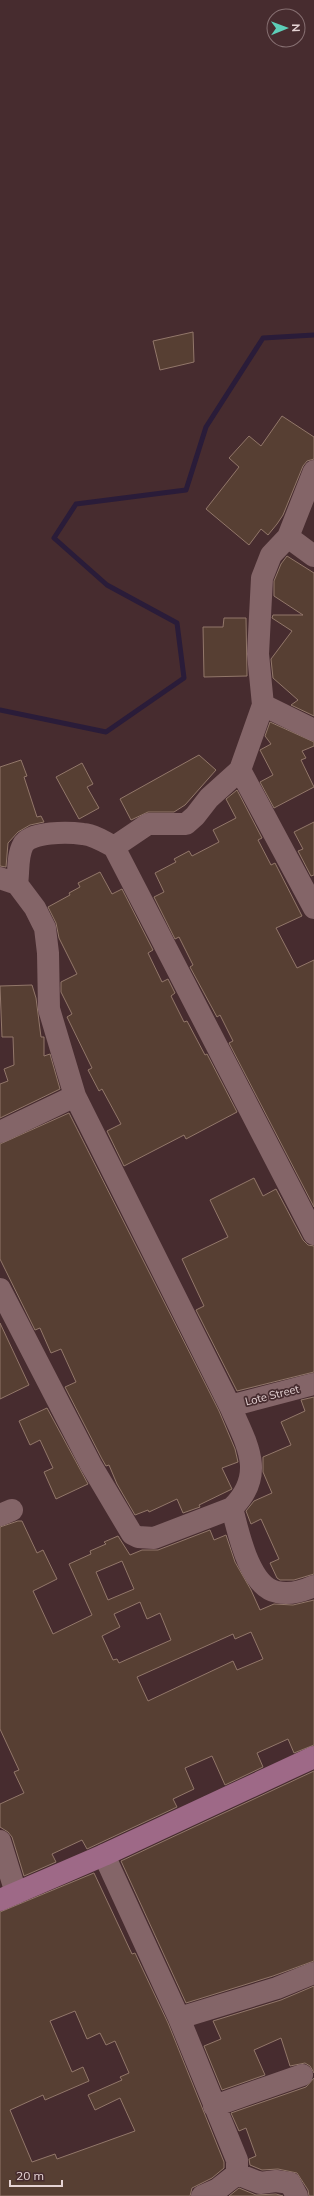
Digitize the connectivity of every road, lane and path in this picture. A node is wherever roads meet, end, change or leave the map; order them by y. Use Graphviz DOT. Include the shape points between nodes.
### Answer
graph roads {
  1 [pos="314,471"];
  2 [pos="288,537"];
  3 [pos="314,556"];
  4 [pos="263,705"];
  5 [pos="314,730"];
  6 [pos="240,770"];
  7 [pos="114,846"];
  8 [pos="9,881"];
  9 [pos="314,908"];
  10 [pos="75,1096"];
  11 [pos="0,1132"];
  12 [pos="314,1234"];
  13 [pos="0,1289"];
  14 [pos="314,1384"];
  15 [pos="230,1406"];
  16 [pos="232,1508"];
  17 [pos="314,1586"];
  18 [pos="314,1757"];
  19 [pos="0,1842"];
  20 [pos="104,1855"];
  21 [pos="8,1896"];
  22 [pos="314,1973"];
  23 [pos="179,2018"];
  24 [pos="302,2075"];
  25 [pos="214,2106"];
  26 [pos="237,2174"];
  27 [pos="202,2196"];
  28 [pos="297,2196"];
  1 -- 2 [label="street"];
  2 -- 3 [label="street"];
  2 -- 4 [label="street" via="271,555 262,578 258,654"];
  4 -- 5 [label="street"];
  4 -- 6 [label="street"];
  6 -- 7 [label="street" via="209,798 186,824 148,824"];
  6 -- 9 [label="street"];
  7 -- 8 [label="street" via="84,834 51,833 29,838 22,846"];
  7 -- 12 [label="street"];
  8 -- 10 [label="street" via="35,908 45,928 49,1009"];
  10 -- 11 [label="street"];
  10 -- 15 [label="street"];
  13 -- 16 [label="street" via="91,1465 132,1534 154,1538"];
  14 -- 15 [label="street, Lote Street"];
  15 -- 16 [label="street" via="249,1450 251,1470 248,1488"];
  16 -- 17 [label="street" via="245,1552 253,1571 264,1585 276,1592 293,1593"];
  18 -- 20 [label="main road"];
  19 -- 21 [label="street"];
  20 -- 21 [label="main road"];
  20 -- 23 [label="street"];
  22 -- 23 [label="street" via="277,1988"];
  23 -- 25 [label="street"];
  24 -- 25 [label="street"];
  25 -- 26 [label="street" via="237,2160"];
  26 -- 27 [label="street" via="218,2189"];
  26 -- 28 [label="street" via="260,2183 290,2183"];
}
